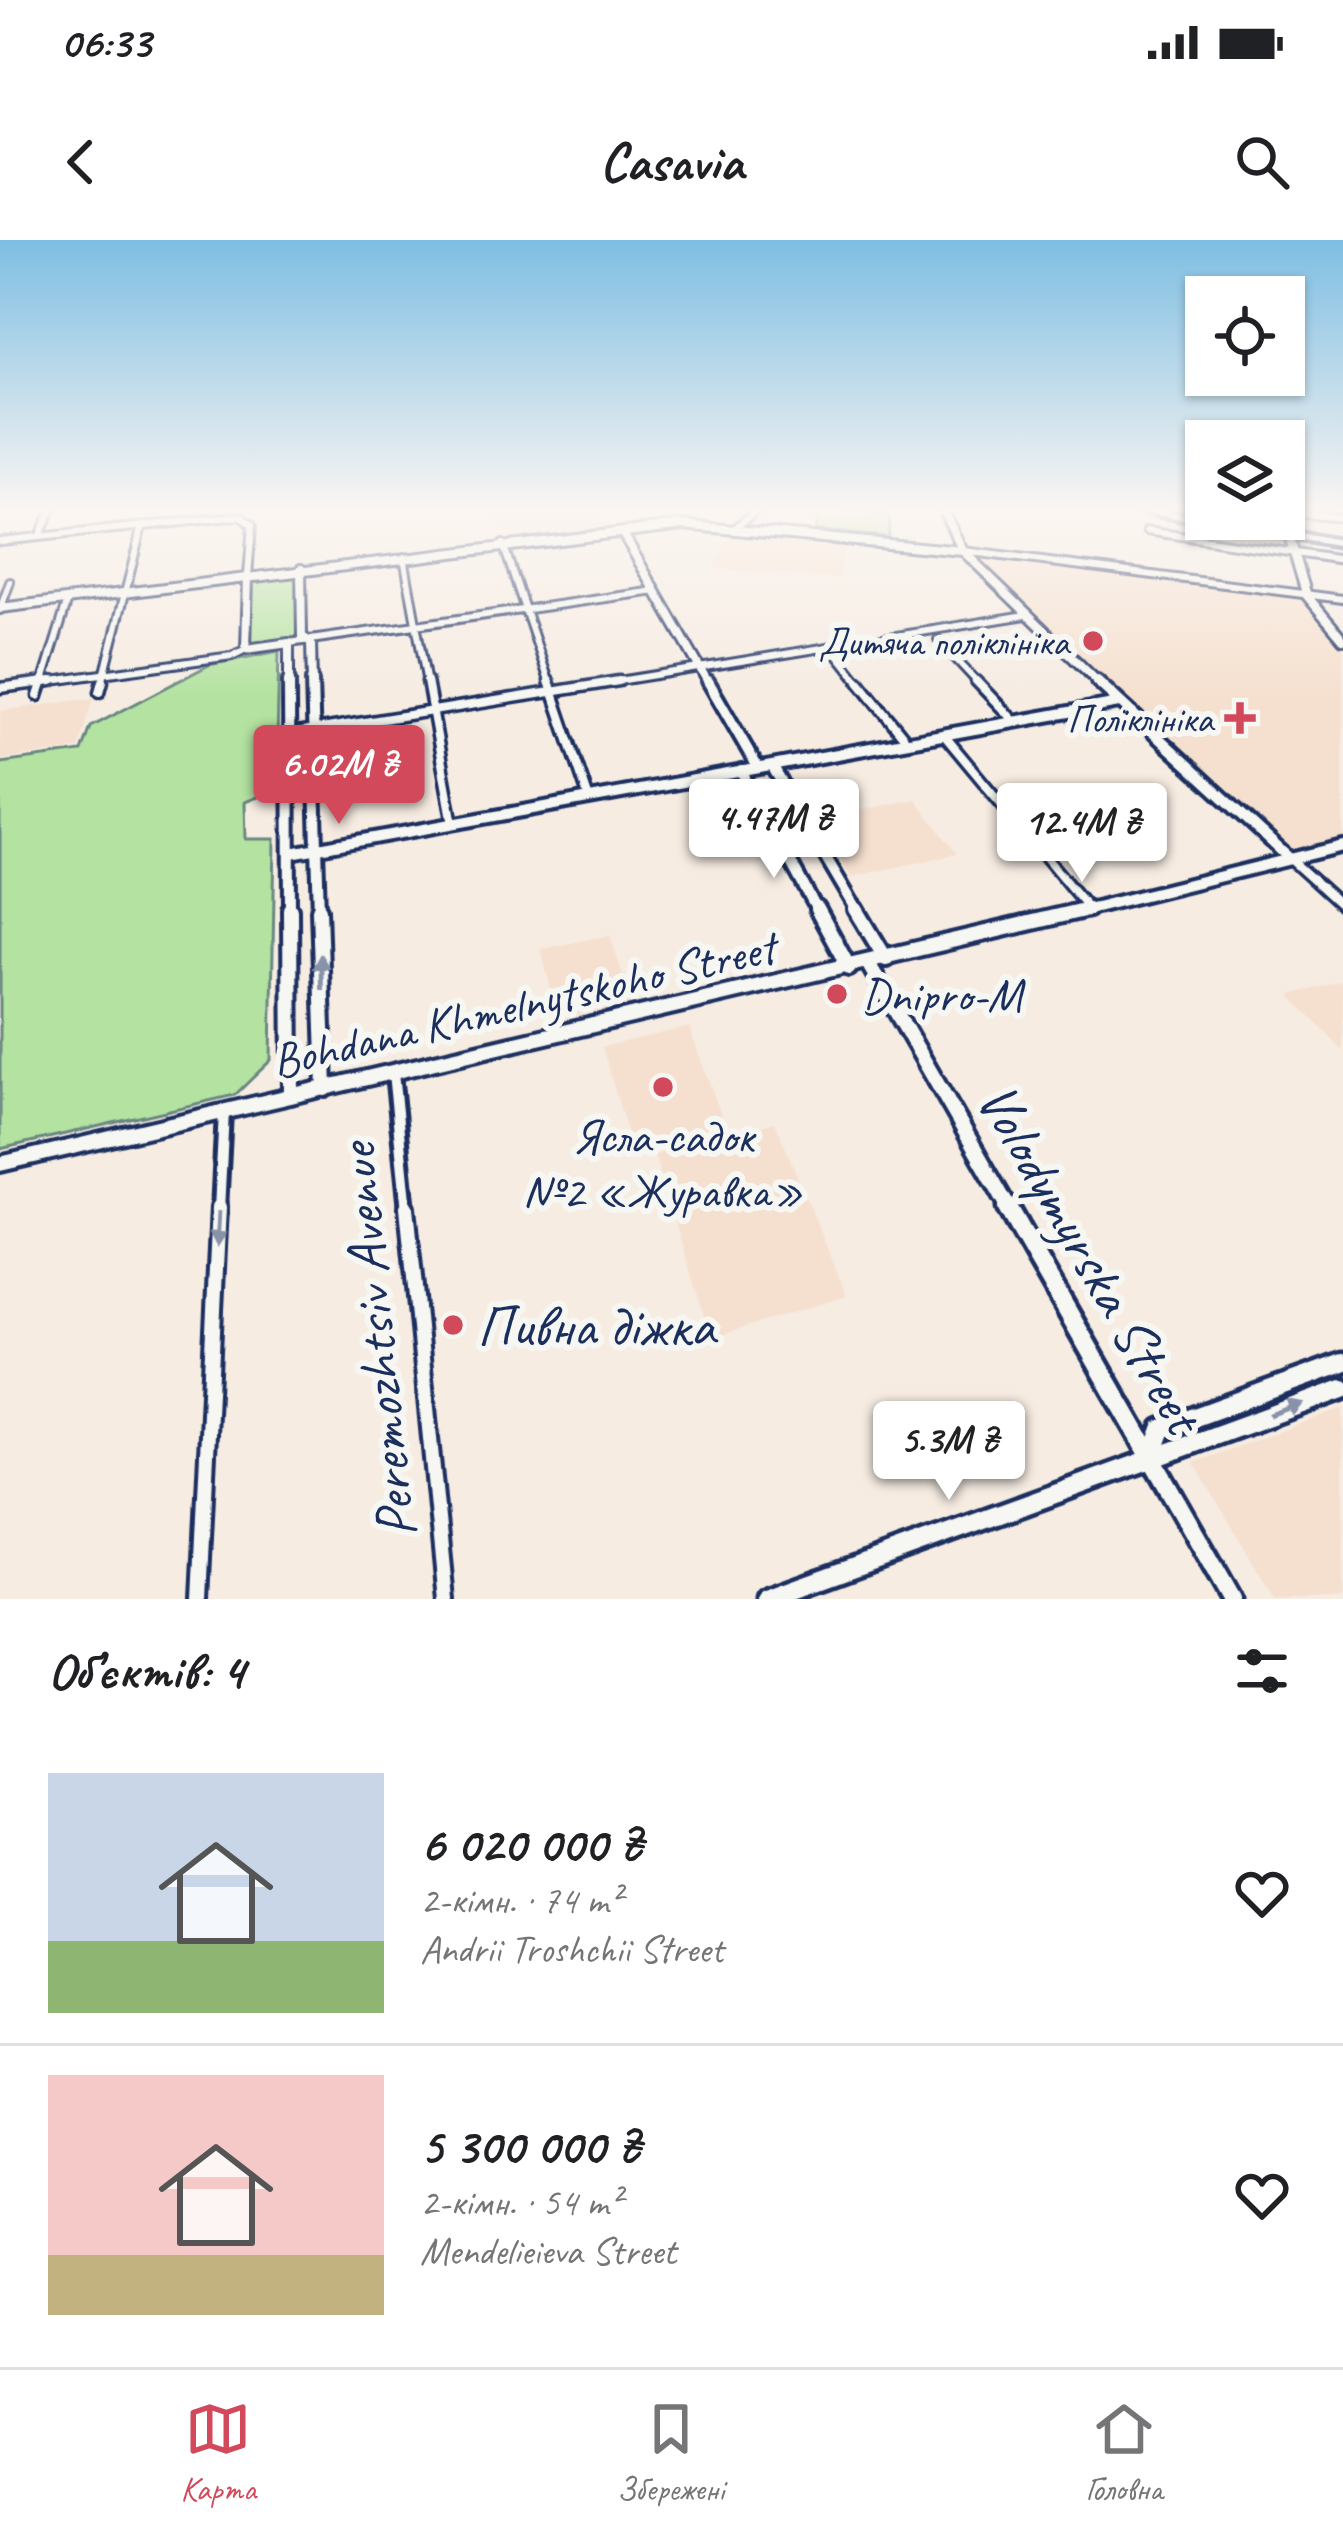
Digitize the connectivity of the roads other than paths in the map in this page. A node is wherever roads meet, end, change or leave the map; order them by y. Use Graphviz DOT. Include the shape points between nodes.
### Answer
graph roads {
  1 [pos="130,571"];
  2 [pos="248,571"];
  3 [pos="280,571"];
  4 [pos="301,571"];
  5 [pos="407,571"];
  6 [pos="513,571"];
  7 [pos="645,571"];
  8 [pos="983,571"];
  9 [pos="1148,571"];
  10 [pos="1301,571"];
  11 [pos="248,575"];
  12 [pos="10,582"];
  13 [pos="656,591"];
  14 [pos="125,592"];
  15 [pos="1307,596"];
  16 [pos="1343,599"];
  17 [pos="68,600"];
  18 [pos="0,609"];
  19 [pos="526,609"];
  20 [pos="1026,616"];
  21 [pos="417,624"];
  22 [pos="1343,639"];
  23 [pos="309,640"];
  24 [pos="938,640"];
  25 [pos="289,643"];
  26 [pos="831,646"];
  27 [pos="246,649"];
  28 [pos="700,668"];
  29 [pos="104,674"];
  30 [pos="42,682"];
  31 [pos="0,688"];
  32 [pos="555,691"];
  33 [pos="100,692"];
  34 [pos="38,696"];
  35 [pos="1119,703"];
  36 [pos="434,711"];
  37 [pos="1015,722"];
  38 [pos="313,730"];
  39 [pos="290,734"];
  40 [pos="944,735"];
  41 [pos="907,741"];
  42 [pos="765,767"];
  43 [pos="741,772"];
  44 [pos="590,799"];
  45 [pos="453,824"];
  46 [pos="1343,846"];
  47 [pos="316,848"];
  48 [pos="292,853"];
  49 [pos="1289,858"];
  50 [pos="1343,907"];
  51 [pos="1088,908"];
  52 [pos="886,959"];
  53 [pos="868,963"];
  54 [pos="849,968"];
  55 [pos="393,1073"];
  56 [pos="325,1089"];
  57 [pos="291,1096"];
  58 [pos="224,1112"];
  59 [pos="0,1164"];
  60 [pos="1343,1363"];
  61 [pos="1343,1389"];
  62 [pos="1151,1459"];
  63 [pos="200,1599"];
  64 [pos="446,1599"];
  65 [pos="767,1599"];
  66 [pos="1232,1599"];
  1 -- 14 [label="street"];
  2 -- 11 [label="street"];
  3 -- 11 [label="street"];
  4 -- 23 [label="street, Peremozhtsiv Avenue" via="302,637"];
  5 -- 21 [label="street"];
  6 -- 19 [label="street"];
  7 -- 13 [label="street"];
  8 -- 20 [label="street"];
  9 -- 15 [label="street"];
  10 -- 15 [label="street"];
  11 -- 14 [label="street"];
  11 -- 27 [label="street"];
  12 -- 18 [label="street"];
  13 -- 19 [label="street"];
  13 -- 28 [label="street"];
  14 -- 17 [label="street"];
  14 -- 29 [label="street"];
  15 -- 16 [label="street"];
  15 -- 22 [label="street"];
  17 -- 18 [label="street"];
  17 -- 30 [label="street"];
  19 -- 21 [label="street"];
  19 -- 32 [label="street"];
  20 -- 26 [label="street"];
  20 -- 35 [label="street"];
  21 -- 23 [label="street"];
  21 -- 36 [label="street"];
  23 -- 25 [label="street"];
  23 -- 38 [label="street, Peremozhtsiv Avenue"];
  24 -- 37 [label="street"];
  25 -- 27 [label="street"];
  25 -- 39 [label="street, Peremozhtsiv Avenue"];
  26 -- 28 [label="street"];
  26 -- 41 [label="street"];
  27 -- 29 [label="street"];
  28 -- 32 [label="street"];
  28 -- 42 [label="street"];
  29 -- 30 [label="street"];
  29 -- 33 [label="street"];
  30 -- 31 [label="street"];
  30 -- 34 [label="street"];
  32 -- 36 [label="street"];
  32 -- 44 [label="street"];
  35 -- 37 [label="street"];
  35 -- 49 [label="street"];
  36 -- 38 [label="street"];
  36 -- 45 [label="street"];
  37 -- 40 [label="street"];
  38 -- 39 [label="street"];
  38 -- 47 [label="street, Peremozhtsiv Avenue"];
  39 -- 48 [label="street, Peremozhtsiv Avenue"];
  40 -- 41 [label="street"];
  40 -- 51 [label="street"];
  41 -- 42 [label="street"];
  42 -- 43 [label="street"];
  42 -- 52 [label="street"];
  43 -- 44 [label="street"];
  43 -- 54 [label="street"];
  44 -- 45 [label="street"];
  45 -- 47 [label="street"];
  46 -- 49 [label="street, Bohdana Khmelnytskoho Street"];
  47 -- 48 [label="street"];
  56 -- 47 [label="street, Peremozhtsiv Avenue, one-way"];
  48 -- 57 [label="street, Peremozhtsiv Avenue"];
  49 -- 50 [label="street"];
  49 -- 51 [label="street, Bohdana Khmelnytskoho Street"];
  51 -- 52 [label="street, Bohdana Khmelnytskoho Street"];
  52 -- 53 [label="street, Bohdana Khmelnytskoho Street"];
  53 -- 54 [label="street, Bohdana Khmelnytskoho Street"];
  53 -- 62 [label="street, Volodymyrska Street"];
  54 -- 55 [label="street, Bohdana Khmelnytskoho Street"];
  55 -- 56 [label="street, Bohdana Khmelnytskoho Street"];
  55 -- 64 [label="street, Peremozhtsiv Avenue"];
  56 -- 57 [label="street, Bohdana Khmelnytskoho Street"];
  57 -- 58 [label="street, Bohdana Khmelnytskoho Street"];
  58 -- 59 [label="street, Bohdana Khmelnytskoho Street"];
  58 -- 63 [label="street, one-way"];
  60 -- 62 [label="street" via="1162,1429"];
  62 -- 61 [label="street, one-way"];
  62 -- 65 [label="street"];
  62 -- 66 [label="street, Volodymyrska Street"];
}
